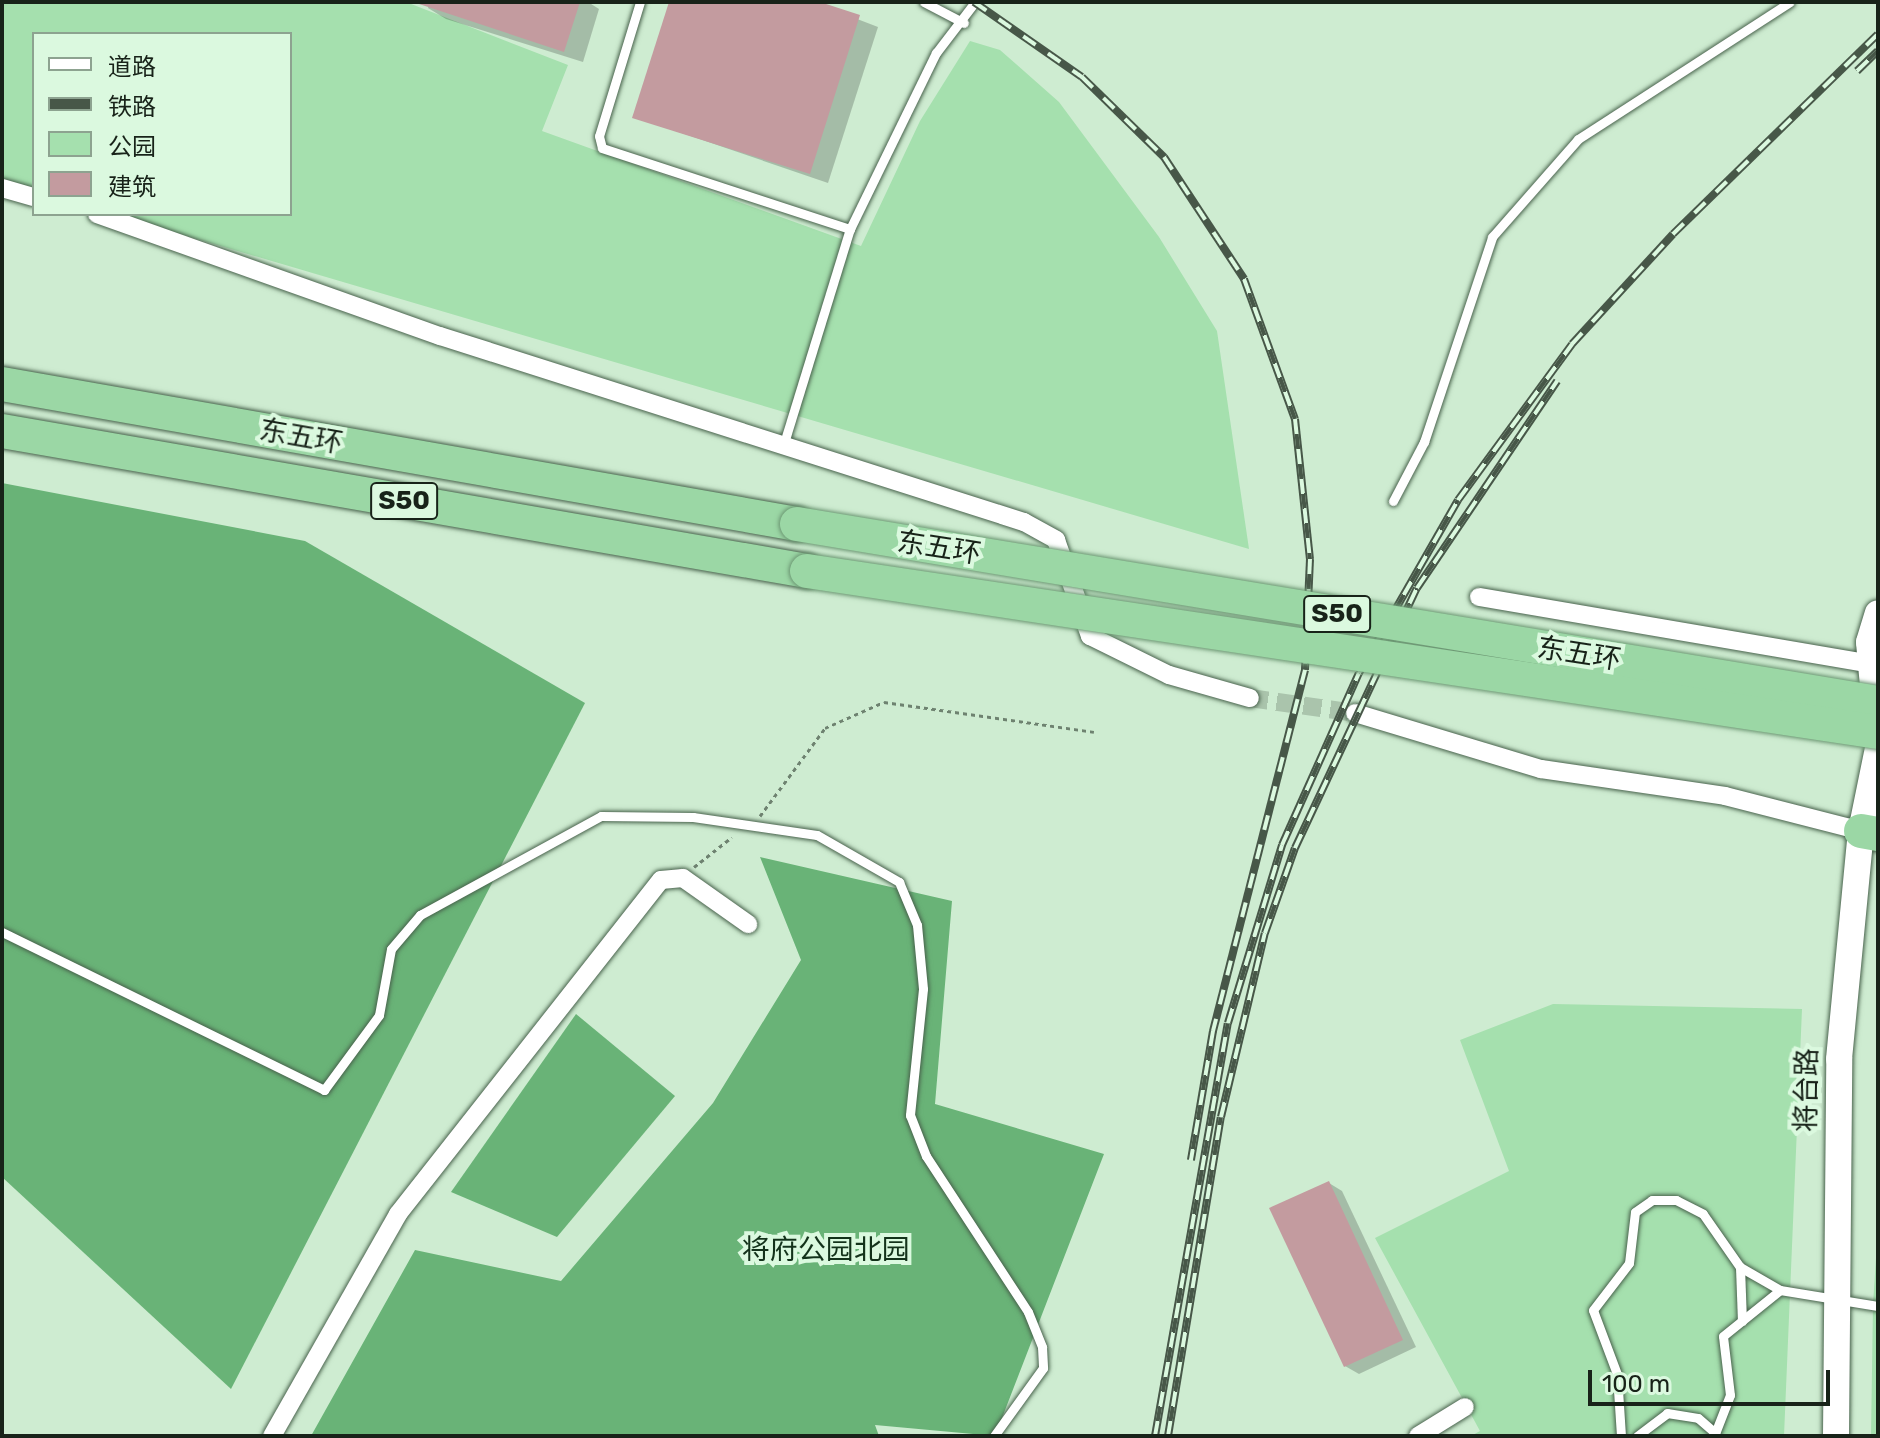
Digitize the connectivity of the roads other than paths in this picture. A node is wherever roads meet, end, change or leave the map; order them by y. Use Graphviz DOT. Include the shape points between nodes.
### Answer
graph roads {
  1 [pos="640,2"];
  2 [pos="924,2"];
  3 [pos="975,2"];
  4 [pos="1790,2"];
  5 [pos="964,23"];
  6 [pos="2,188"];
  7 [pos="32,196"];
  8 [pos="103,216"];
  9 [pos="850,229"];
  10 [pos="2,384"];
  11 [pos="2,431"];
  12 [pos="784,443"];
  13 [pos="1393,501"];
  14 [pos="1479,597"];
  15 [pos="1878,613"];
  16 [pos="1869,664"];
  17 [pos="1250,698"];
  18 [pos="1878,703"];
  19 [pos="1355,713"];
  20 [pos="1878,733"];
  21 [pos="1878,748"];
  22 [pos="1870,833"];
  23 [pos="748,924"];
  24 [pos="2,932"];
  25 [pos="1740,1267"];
  26 [pos="1780,1290"];
  27 [pos="1838,1301"];
  28 [pos="1878,1306"];
  29 [pos="1742,1321"];
  30 [pos="1465,1407"];
  31 [pos="1714,1434"];
  32 [pos="272,1436"];
  33 [pos="994,1436"];
  34 [pos="1418,1436"];
  35 [pos="1621,1436"];
  36 [pos="1637,1436"];
  37 [pos="1836,1436"];
  1 -- 9 [label="lane" via="599,136 602,148"];
  2 -- 5 [label="lane"];
  3 -- 5 [label="lane"];
  4 -- 13 [label="lane" via="1578,139 1492,237 1424,442"];
  5 -- 9 [label="lane" via="936,53"];
  6 -- 7 [label="street"];
  8 -- 12 [label="street" via="440,336"];
  9 -- 12 [label="lane"];
  10 -- 18 [label="highway, 东五环 / S50, bridge" via="797,524"];
  11 -- 20 [label="highway, 东五环 / S50, bridge" via="807,571"];
  12 -- 17 [label="street" via="1042,530 1056,540 1090,636 1169,675"];
  14 -- 16 [label="street"];
  15 -- 16 [label="main road"];
  16 -- 20 [label="main road"];
  19 -- 22 [label="street" via="1541,769 1725,796"];
  21 -- 22 [label="main road, 将台路"];
  22 -- 27 [label="main road, 将台路" via="1839,1059"];
  23 -- 32 [label="street" via="683,878 661,880 398,1214"];
  24 -- 33 [label="lane" via="324,1090 379,1015 391,949 420,915 601,816 755,823 817,835 899,882 917,925 923,989 910,1115 926,1156 1028,1312 1042,1347 1043,1368"];
  25 -- 26 [label="lane"];
  25 -- 29 [label="lane"];
  25 -- 35 [label="lane" via="1703,1214 1676,1200 1652,1200 1635,1212 1629,1263 1593,1310 1617,1374"];
  26 -- 27 [label="lane"];
  26 -- 29 [label="lane"];
  27 -- 28 [label="lane"];
  27 -- 37 [label="main road, 将台路"];
  29 -- 31 [label="lane" via="1723,1336 1730,1395"];
  30 -- 34 [label="street"];
  31 -- 36 [label="lane" via="1698,1418 1667,1413"];
}
